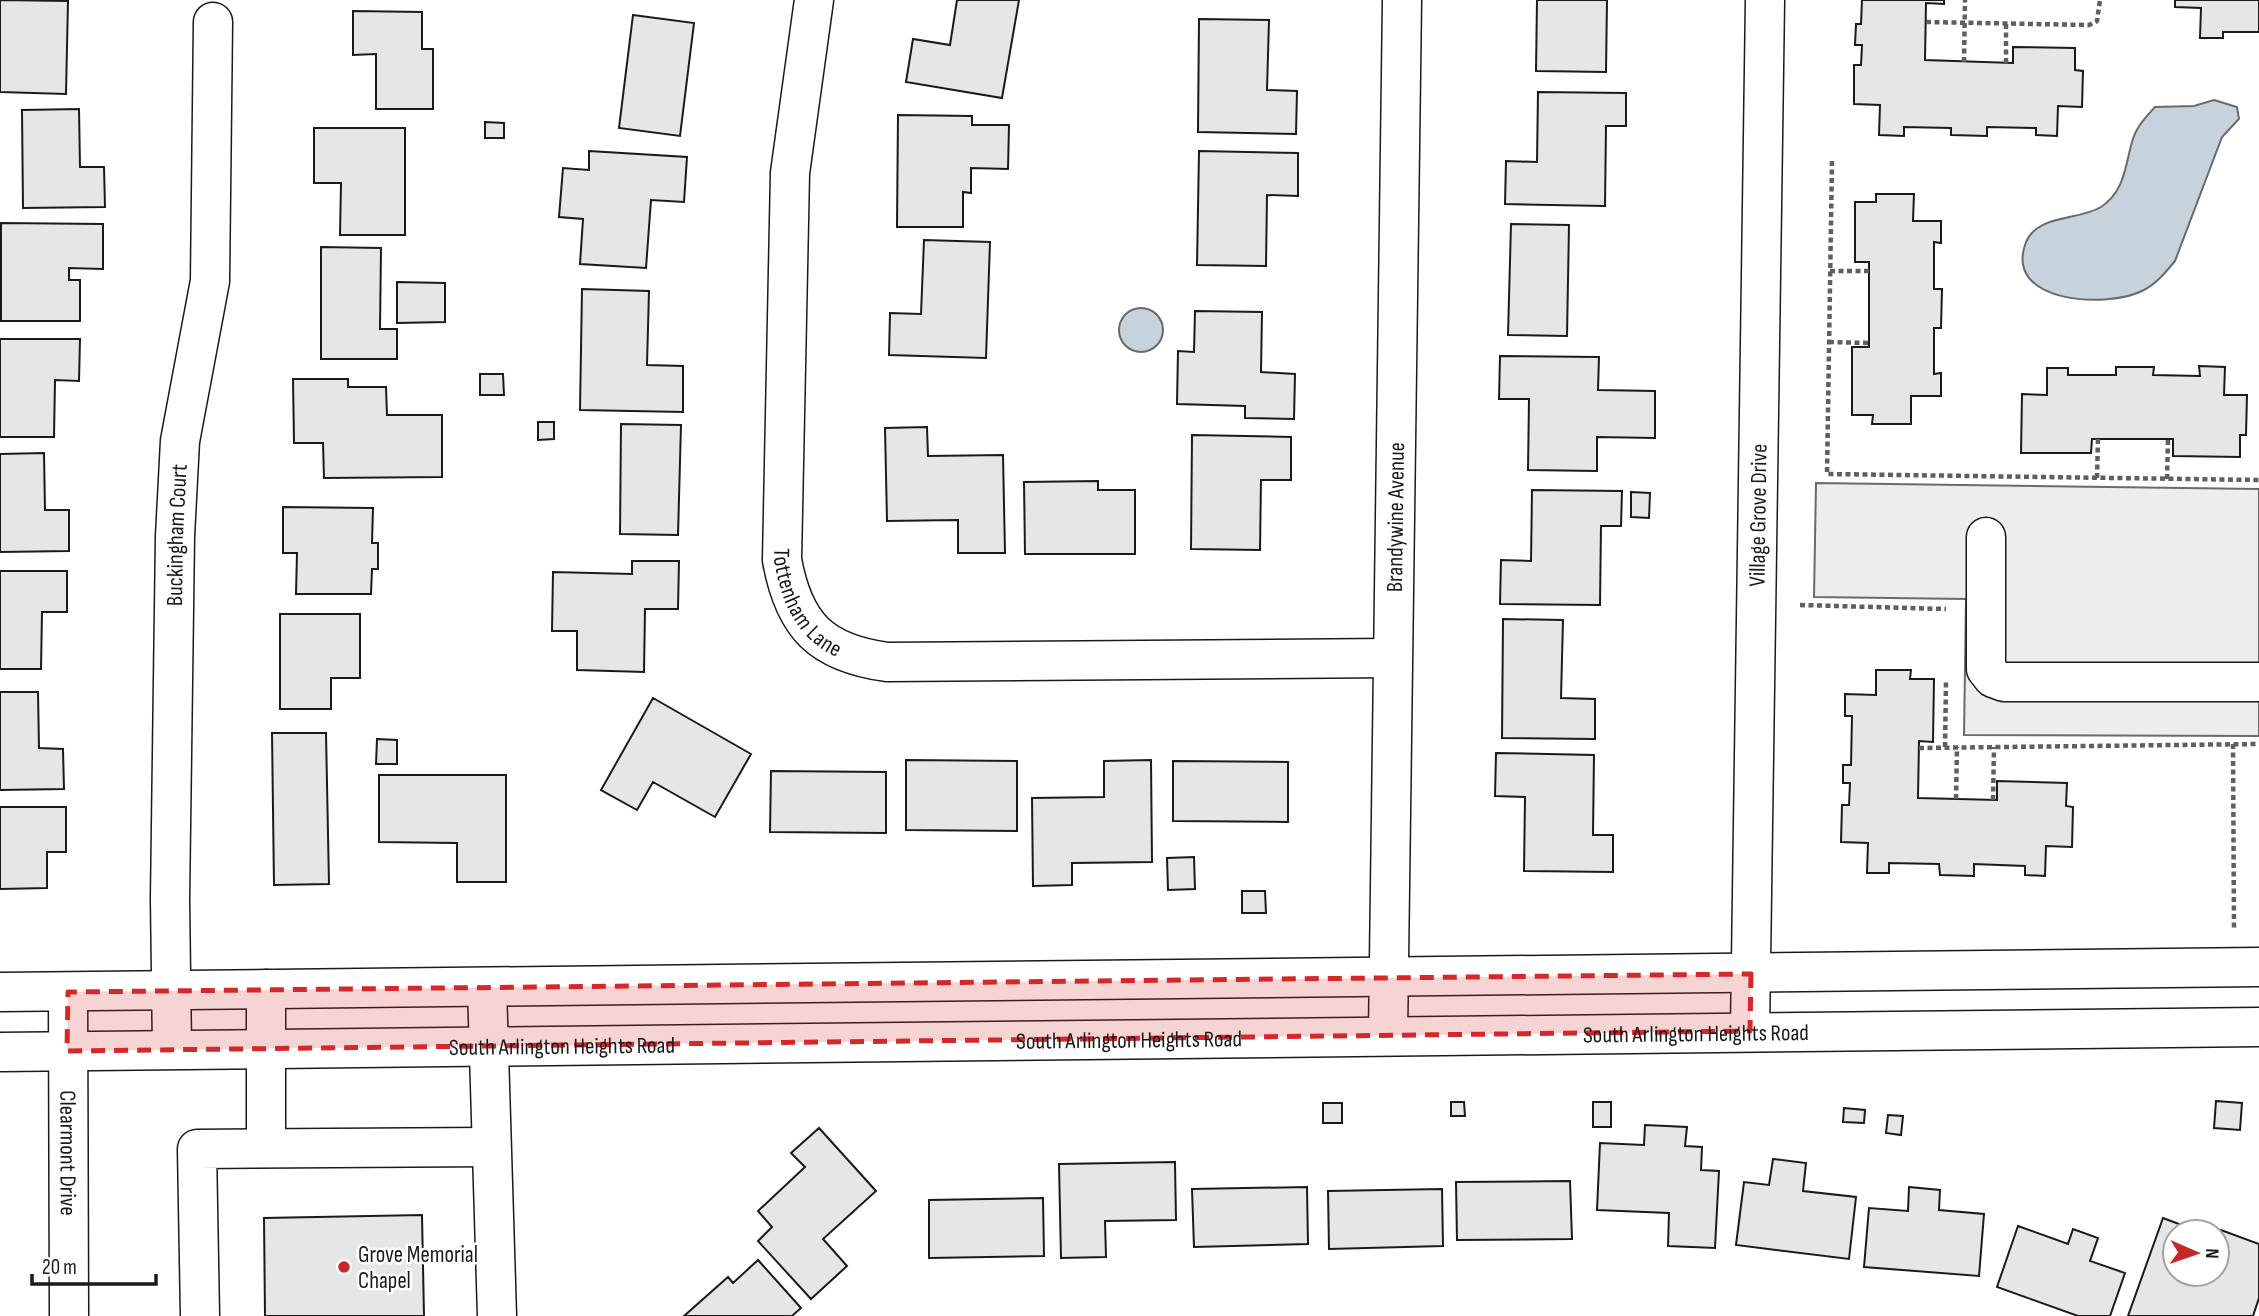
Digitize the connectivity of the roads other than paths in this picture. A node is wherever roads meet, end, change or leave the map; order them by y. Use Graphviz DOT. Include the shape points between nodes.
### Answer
graph roads {
  1 [pos="814,0"];
  2 [pos="1402,0"];
  3 [pos="1765,0"];
  4 [pos="213,22"];
  5 [pos="1986,537"];
  6 [pos="1391,658"];
  7 [pos="2259,682"];
  8 [pos="2259,967"];
  9 [pos="1751,974"];
  10 [pos="1389,976"];
  11 [pos="487,987"];
  12 [pos="266,989"];
  13 [pos="172,990"];
  14 [pos="0,992"];
  15 [pos="68,992"];
  16 [pos="2259,1027"];
  17 [pos="1750,1031"];
  18 [pos="1388,1035"];
  19 [pos="488,1046"];
  20 [pos="266,1048"];
  21 [pos="172,1049"];
  22 [pos="67,1051"];
  23 [pos="0,1052"];
  24 [pos="490,1147"];
  25 [pos="266,1148"];
  26 [pos="69,1316"];
  27 [pos="200,1316"];
  28 [pos="496,1316"];
  1 -- 6 [label="street, Tottenham Lane" via="796,112 787,231 782,560 787,587 801,617 822,641 844,654 887,662"];
  2 -- 6 [label="street, Brandywine Avenue"];
  3 -- 9 [label="street, Village Grove Drive"];
  4 -- 13 [label="street, Buckingham Court" via="210,281 180,441 175,536"];
  5 -- 7 [label="street" via="1986,669 1993,678 2004,682"];
  6 -- 10 [label="street, Brandywine Avenue"];
  8 -- 9 [label="street"];
  9 -- 10 [label="street"];
  9 -- 17 [label="street, Village Grove Drive"];
  10 -- 11 [label="street"];
  10 -- 18 [label="street, Brandywine Avenue"];
  11 -- 12 [label="street"];
  11 -- 19 [label="street"];
  12 -- 13 [label="street"];
  12 -- 20 [label="street"];
  13 -- 15 [label="street"];
  13 -- 21 [label="street, Buckingham Court"];
  14 -- 15 [label="street"];
  15 -- 22 [label="street, Clearmont Drive"];
  16 -- 17 [label="street, South Arlington Heights Road"];
  17 -- 18 [label="street, South Arlington Heights Road"];
  18 -- 19 [label="street, South Arlington Heights Road"];
  19 -- 20 [label="street, South Arlington Heights Road"];
  19 -- 24 [label="street"];
  20 -- 21 [label="street, South Arlington Heights Road"];
  20 -- 25 [label="street"];
  21 -- 22 [label="street, South Arlington Heights Road"];
  22 -- 23 [label="street, South Arlington Heights Road"];
  22 -- 26 [label="street, Clearmont Drive"];
  24 -- 25 [label="street"];
  24 -- 28 [label="street"];
  25 -- 27 [label="street" via="197,1149"];
}
